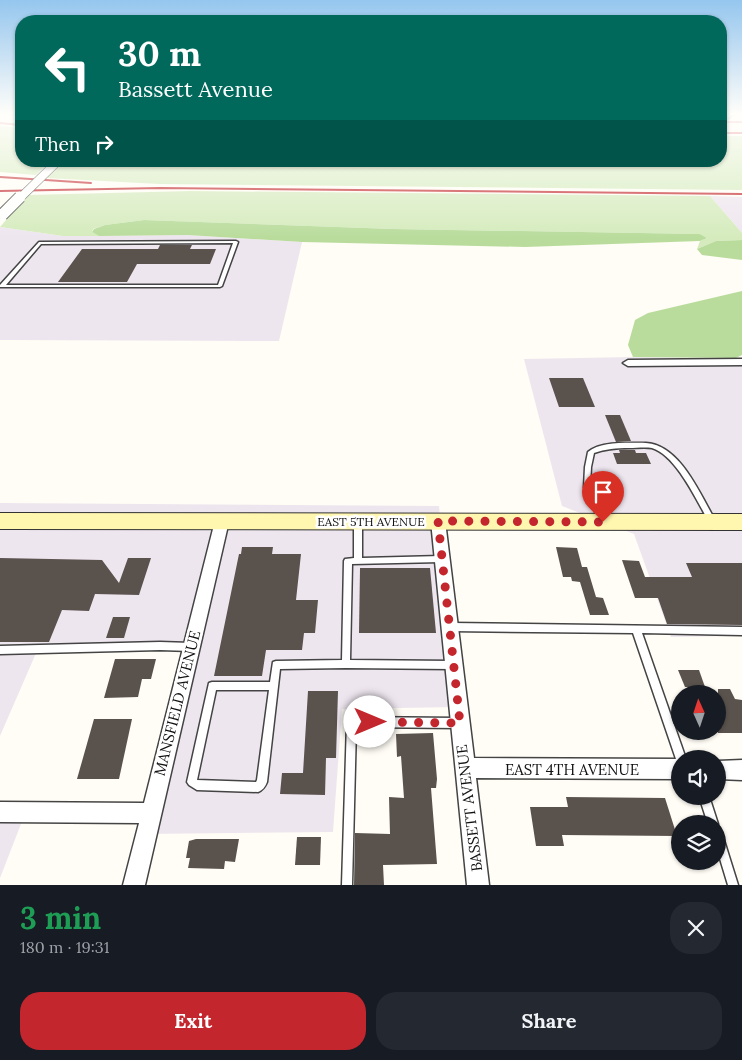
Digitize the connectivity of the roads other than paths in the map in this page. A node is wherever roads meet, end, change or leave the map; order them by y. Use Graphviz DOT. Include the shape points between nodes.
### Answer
graph roads {
  1 [pos="52,167"];
  2 [pos="2,215"];
  3 [pos="1,286"];
  4 [pos="742,362"];
  5 [pos="628,363"];
  6 [pos="0,521"];
  7 [pos="358,521"];
  8 [pos="438,521"];
  9 [pos="222,522"];
  10 [pos="603,522"];
  11 [pos="712,522"];
  12 [pos="742,522"];
  13 [pos="442,559"];
  14 [pos="358,560"];
  15 [pos="450,627"];
  16 [pos="636,630"];
  17 [pos="742,631"];
  18 [pos="190,647"];
  19 [pos="0,650"];
  20 [pos="346,664"];
  21 [pos="453,665"];
  22 [pos="273,686"];
  23 [pos="460,723"];
  24 [pos="678,750"];
  25 [pos="464,768"];
  26 [pos="671,770"];
  27 [pos="726,770"];
  28 [pos="742,770"];
  29 [pos="0,812"];
  30 [pos="150,813"];
  31 [pos="726,863"];
  32 [pos="134,885"];
  33 [pos="347,885"];
  34 [pos="478,885"];
  35 [pos="733,885"];
  1 -- 2 [label="street, bridge"];
  3 -- 3 [label="lane" via="220,286 236,242 40,243"];
  4 -- 5 [label="street"];
  6 -- 9 [label="main road, EAST 5TH AVENUE"];
  7 -- 8 [label="main road, EAST 5TH AVENUE"];
  7 -- 9 [label="main road, EAST 5TH AVENUE"];
  7 -- 14 [label="lane"];
  8 -- 10 [label="main road, EAST 5TH AVENUE"];
  8 -- 13 [label="street, BASSETT AVENUE"];
  9 -- 18 [label="street, MANSFIELD AVENUE"];
  10 -- 11 [label="main road, EAST 5TH AVENUE"];
  10 -- 11 [label="lane" via="588,488 591,452 604,446 652,446 671,456"];
  11 -- 12 [label="main road, EAST 5TH AVENUE"];
  13 -- 14 [label="lane"];
  13 -- 15 [label="street, BASSETT AVENUE"];
  14 -- 20 [label="lane" via="348,560"];
  15 -- 16 [label="lane"];
  15 -- 21 [label="street, BASSETT AVENUE"];
  16 -- 17 [label="lane"];
  16 -- 24 [label="lane"];
  18 -- 19 [label="lane"];
  18 -- 30 [label="street, MANSFIELD AVENUE"];
  20 -- 21 [label="lane"];
  20 -- 22 [label="lane" via="276,665"];
  21 -- 23 [label="street, BASSETT AVENUE"];
  22 -- 22 [label="lane" via="262,782 258,787 197,786 192,782 212,686"];
  23 -- 25 [label="street, BASSETT AVENUE"];
  23 -- 33 [label="lane" via="352,722"];
  25 -- 26 [label="street, EAST 4TH AVENUE"];
  25 -- 34 [label="street, BASSETT AVENUE"];
  27 -- 28 [label="street"];
  29 -- 30 [label="street"];
  30 -- 32 [label="street, MANSFIELD AVENUE"];
  31 -- 35 [label="lane"];
}
